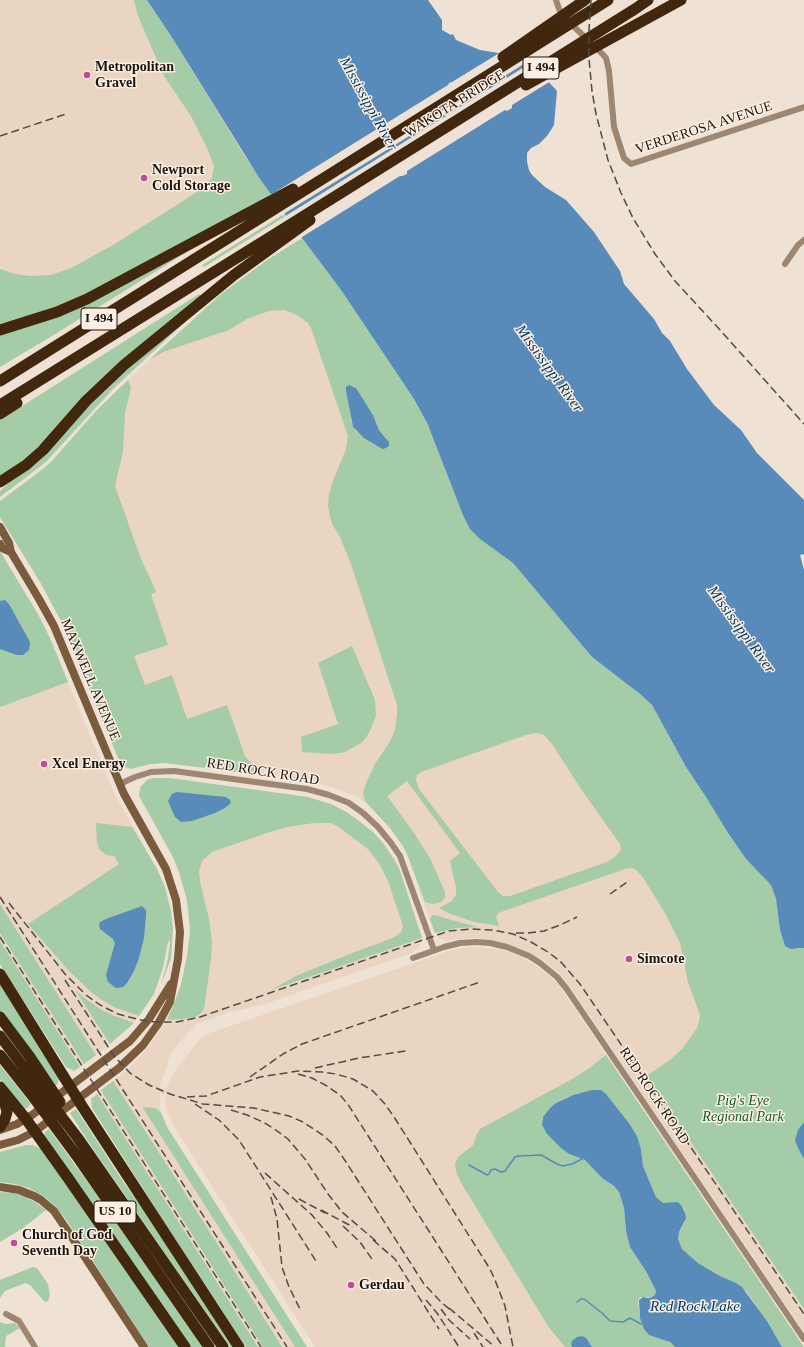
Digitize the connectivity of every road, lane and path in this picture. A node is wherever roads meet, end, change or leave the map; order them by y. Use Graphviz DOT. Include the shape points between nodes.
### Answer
graph roads {
  1 [pos="556,0"];
  2 [pos="585,0"];
  3 [pos="608,0"];
  4 [pos="648,0"];
  5 [pos="681,0"];
  6 [pos="804,107"];
  7 [pos="434,109"];
  8 [pos="446,128"];
  9 [pos="364,152"];
  10 [pos="378,170"];
  11 [pos="804,240"];
  12 [pos="785,264"];
  13 [pos="0,330"];
  14 [pos="120,331"];
  15 [pos="0,381"];
  16 [pos="0,405"];
  17 [pos="0,414"];
  18 [pos="0,482"];
  19 [pos="0,527"];
  20 [pos="0,544"];
  21 [pos="11,552"];
  22 [pos="120,784"];
  23 [pos="434,950"];
  24 [pos="414,958"];
  25 [pos="0,974"];
  26 [pos="163,1005"];
  27 [pos="0,1017"];
  28 [pos="0,1036"];
  29 [pos="0,1055"];
  30 [pos="68,1082"];
  31 [pos="0,1087"];
  32 [pos="0,1096"];
  33 [pos="78,1099"];
  34 [pos="29,1117"];
  35 [pos="0,1127"];
  36 [pos="37,1129"];
  37 [pos="0,1130"];
  38 [pos="0,1145"];
  39 [pos="108,1181"];
  40 [pos="0,1187"];
  41 [pos="6,1314"];
  42 [pos="804,1339"];
  43 [pos="35,1347"];
  44 [pos="144,1347"];
  45 [pos="185,1347"];
  46 [pos="209,1347"];
  47 [pos="223,1347"];
  48 [pos="239,1347"];
  1 -- 6 [label="street, VERDEROSA AVENUE" via="564,16 606,58 614,127 624,158 631,164"];
  2 -- 7 [label="highway" via="522,43"];
  3 -- 7 [label="highway, WAKOTA BRIDGE / I 494"];
  4 -- 8 [label="highway, WAKOTA BRIDGE / I 494"];
  5 -- 8 [label="highway"];
  7 -- 9 [label="highway, WAKOTA BRIDGE / I 494"];
  8 -- 10 [label="highway, WAKOTA BRIDGE / I 494"];
  9 -- 13 [label="highway" via="79,303"];
  9 -- 15 [label="highway, WAKOTA BRIDGE / I 494"];
  10 -- 14 [label="highway, WAKOTA BRIDGE / I 494"];
  10 -- 18 [label="highway" via="250,263 116,372 86,401 43,450"];
  11 -- 12 [label="street"];
  14 -- 16 [label="highway, I 494"];
  14 -- 17 [label="highway"];
  19 -- 21 [label="main road, MAXWELL AVENUE"];
  20 -- 21 [label="main road, MAXWELL AVENUE" via="2,548"];
  21 -- 22 [label="main road, MAXWELL AVENUE" via="54,626"];
  22 -- 23 [label="street, RED ROCK ROAD" via="151,772 174,771 307,790 349,803 378,827 400,856"];
  22 -- 26 [label="main road, MAXWELL AVENUE" via="166,869 178,909 178,959 170,1002"];
  23 -- 24 [label="street, RED ROCK ROAD"];
  23 -- 42 [label="street, RED ROCK ROAD" via="464,943 498,945 535,959 557,977"];
  25 -- 30 [label="highway"];
  26 -- 30 [label="main road, MAXWELL AVENUE" via="130,1041"];
  26 -- 33 [label="main road, MAXWELL AVENUE" via="150,1036 134,1055"];
  27 -- 39 [label="highway" via="38,1069"];
  28 -- 39 [label="highway, US 10"];
  29 -- 46 [label="highway, US 10" via="79,1159"];
  30 -- 33 [label="highway"];
  30 -- 34 [label="main road, MAXWELL AVENUE"];
  31 -- 34 [label="highway"];
  32 -- 35 [label="highway" via="7,1110"];
  33 -- 36 [label="main road, MAXWELL AVENUE"];
  33 -- 48 [label="highway"];
  34 -- 36 [label="highway"];
  34 -- 37 [label="main road, MAXWELL AVENUE"];
  36 -- 38 [label="main road, MAXWELL AVENUE" via="18,1140"];
  36 -- 45 [label="highway"];
  39 -- 47 [label="highway, US 10"];
  40 -- 44 [label="main road" via="34,1196 54,1211"];
  41 -- 43 [label="street" via="19,1322"];
}
